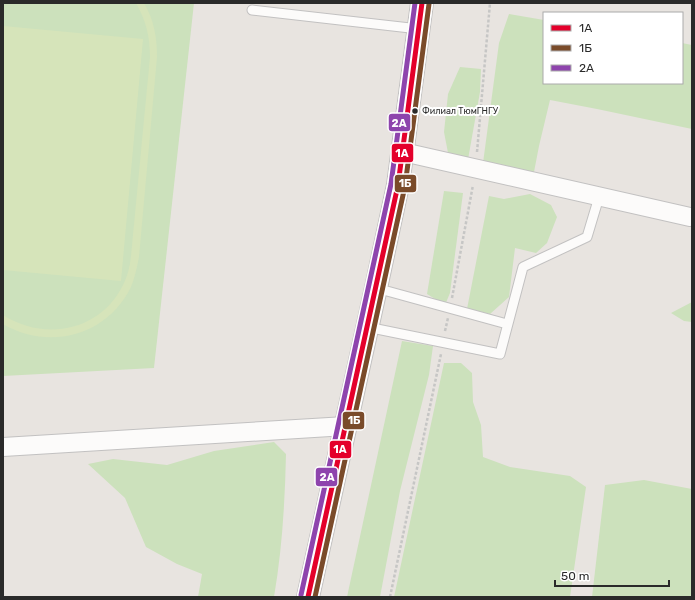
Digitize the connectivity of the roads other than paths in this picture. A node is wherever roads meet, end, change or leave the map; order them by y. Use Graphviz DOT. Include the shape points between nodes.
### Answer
graph roads {
  1 [pos="422,3"];
  2 [pos="252,10"];
  3 [pos="419,29"];
  4 [pos="403,152"];
  5 [pos="599,197"];
  6 [pos="690,217"];
  7 [pos="376,288"];
  8 [pos="507,324"];
  9 [pos="367,327"];
  10 [pos="346,426"];
  11 [pos="3,447"];
  12 [pos="308,597"];
  1 -- 3 [label="main road"];
  2 -- 3 [label="lane"];
  3 -- 4 [label="main road"];
  4 -- 5 [label="street"];
  4 -- 7 [label="main road"];
  5 -- 6 [label="street"];
  5 -- 8 [label="lane" via="587,237 523,267"];
  7 -- 8 [label="lane"];
  7 -- 9 [label="main road"];
  8 -- 9 [label="lane" via="500,354"];
  9 -- 10 [label="main road"];
  10 -- 11 [label="street"];
  10 -- 12 [label="main road"];
}
